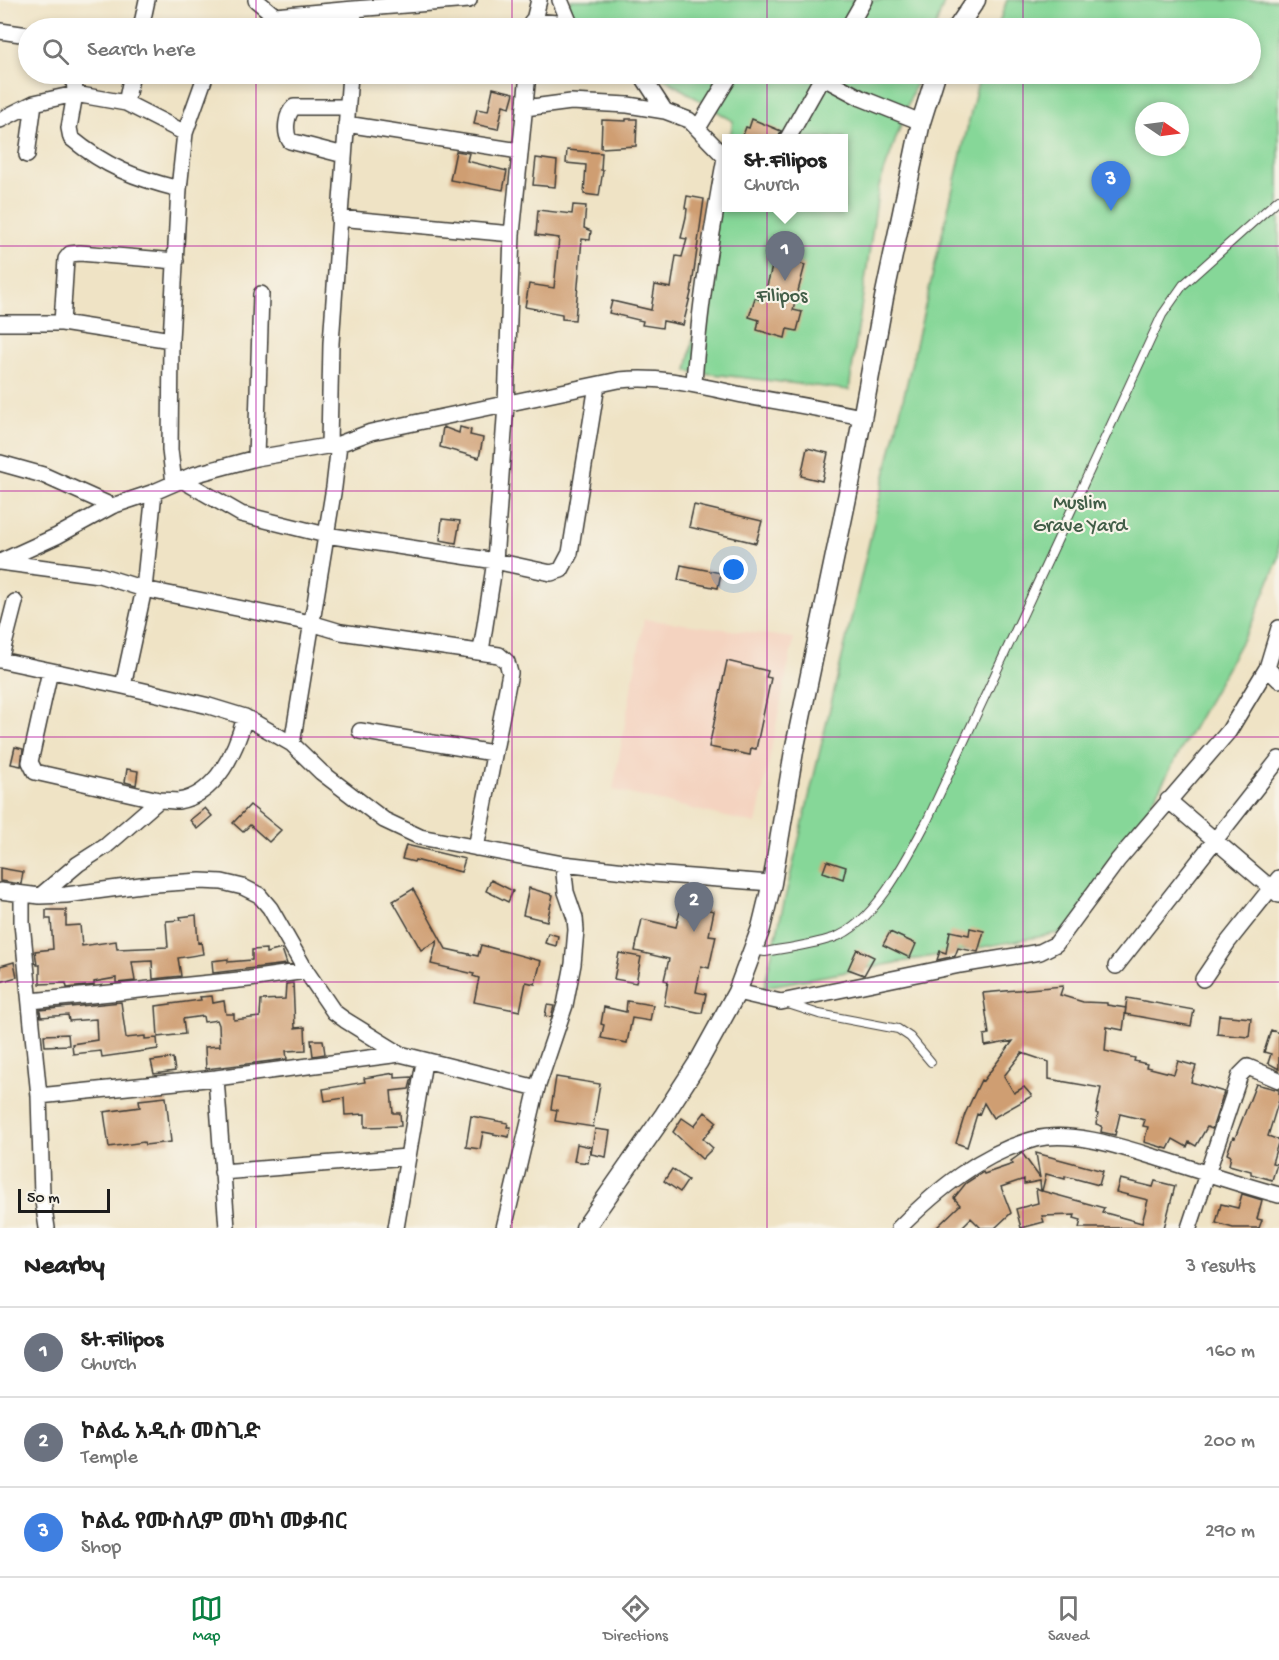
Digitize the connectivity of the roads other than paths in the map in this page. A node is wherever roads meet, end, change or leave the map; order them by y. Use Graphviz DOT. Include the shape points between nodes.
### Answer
graph roads {
  1 [pos="147,0"];
  2 [pos="256,0"];
  3 [pos="469,0"];
  4 [pos="539,0"];
  5 [pos="560,0"];
  6 [pos="864,0"];
  7 [pos="976,0"];
  8 [pos="345,6"];
  9 [pos="274,16"];
  10 [pos="143,18"];
  11 [pos="271,18"];
  12 [pos="534,18"];
  13 [pos="570,18"];
  14 [pos="854,18"];
  15 [pos="964,18"];
  16 [pos="0,31"];
  17 [pos="18,34"];
  18 [pos="74,84"];
  19 [pos="130,84"];
  20 [pos="202,84"];
  21 [pos="349,84"];
  22 [pos="527,84"];
  23 [pos="647,84"];
  24 [pos="725,84"];
  25 [pos="816,84"];
  26 [pos="838,84"];
  27 [pos="933,84"];
  28 [pos="75,94"];
  29 [pos="34,103"];
  30 [pos="126,104"];
  31 [pos="348,107"];
  32 [pos="525,108"];
  33 [pos="665,111"];
  34 [pos="0,120"];
  35 [pos="921,122"];
  36 [pos="346,124"];
  37 [pos="698,128"];
  38 [pos="185,134"];
  39 [pos="790,134"];
  40 [pos="519,152"];
  41 [pos="722,154"];
  42 [pos="27,155"];
  43 [pos="344,155"];
  44 [pos="722,179"];
  45 [pos="179,189"];
  46 [pos="1279,199"];
  47 [pos="339,218"];
  48 [pos="512,234"];
  49 [pos="176,261"];
  50 [pos="261,294"];
  51 [pos="0,323"];
  52 [pos="62,323"];
  53 [pos="171,340"];
  54 [pos="693,383"];
  55 [pos="597,385"];
  56 [pos="506,404"];
  57 [pos="862,417"];
  58 [pos="334,444"];
  59 [pos="256,458"];
  60 [pos="0,463"];
  61 [pos="178,481"];
  62 [pos="154,492"];
  63 [pos="112,506"];
  64 [pos="326,535"];
  65 [pos="495,561"];
  66 [pos="0,562"];
  67 [pos="144,589"];
  68 [pos="15,602"];
  69 [pos="310,623"];
  70 [pos="1279,628"];
  71 [pos="481,651"];
  72 [pos="0,660"];
  73 [pos="1267,668"];
  74 [pos="50,671"];
  75 [pos="1279,680"];
  76 [pos="123,686"];
  77 [pos="245,717"];
  78 [pos="360,731"];
  79 [pos="292,744"];
  80 [pos="493,753"];
  81 [pos="1279,759"];
  82 [pos="159,800"];
  83 [pos="1168,800"];
  84 [pos="1215,839"];
  85 [pos="477,848"];
  86 [pos="563,864"];
  87 [pos="772,883"];
  88 [pos="1276,887"];
  89 [pos="0,891"];
  90 [pos="22,894"];
  91 [pos="40,896"];
  92 [pos="754,951"];
  93 [pos="1116,966"];
  94 [pos="306,971"];
  95 [pos="1203,979"];
  96 [pos="737,992"];
  97 [pos="31,1001"];
  98 [pos="781,1002"];
  99 [pos="400,1054"];
  100 [pos="424,1062"];
  101 [pos="932,1062"];
  102 [pos="216,1078"];
  103 [pos="1279,1080"];
  104 [pos="537,1088"];
  105 [pos="39,1096"];
  106 [pos="407,1157"];
  107 [pos="222,1172"];
  108 [pos="1207,1173"];
  109 [pos="1279,1195"];
  110 [pos="47,1228"];
  111 [pos="227,1228"];
  112 [pos="396,1228"];
  113 [pos="504,1228"];
  114 [pos="585,1228"];
  115 [pos="898,1228"];
  116 [pos="1189,1228"];
  1 -- 10 [label="street"];
  2 -- 9 [label="street"];
  3 -- 8 [label="street"];
  4 -- 12 [label="street"];
  5 -- 13 [label="street"];
  6 -- 14 [label="street"];
  7 -- 15 [label="street"];
  8 -- 9 [label="street"];
  9 -- 11 [label="street"];
  16 -- 17 [label="street"];
  18 -- 28 [label="street"];
  19 -- 30 [label="street"];
  20 -- 38 [label="street"];
  21 -- 31 [label="street"];
  22 -- 32 [label="street"];
  23 -- 33 [label="street"];
  24 -- 37 [label="street"];
  25 -- 39 [label="street"];
  26 -- 35 [label="street"];
  27 -- 35 [label="street"];
  28 -- 29 [label="street"];
  28 -- 30 [label="street"];
  28 -- 45 [label="street" via="71,138 105,163 140,179"];
  29 -- 34 [label="street"];
  29 -- 42 [label="street"];
  30 -- 38 [label="street"];
  31 -- 36 [label="street"];
  31 -- 43 [label="street" via="294,107 288,113 290,141"];
  32 -- 33 [label="street" via="571,102"];
  32 -- 40 [label="street"];
  33 -- 37 [label="street"];
  35 -- 57 [label="street"];
  36 -- 40 [label="street"];
  36 -- 43 [label="street"];
  37 -- 41 [label="street"];
  38 -- 45 [label="street"];
  40 -- 48 [label="street"];
  43 -- 47 [label="street"];
  44 -- 54 [label="street" via="707,256"];
  45 -- 49 [label="street"];
  46 -- 92 [label="lane" via="1183,285 1162,315 900,872 855,927 834,938"];
  47 -- 48 [label="street"];
  47 -- 58 [label="street" via="331,343"];
  48 -- 56 [label="street"];
  49 -- 52 [label="street" via="70,254 66,259"];
  49 -- 53 [label="street"];
  50 -- 59 [label="street"];
  51 -- 52 [label="street"];
  52 -- 53 [label="street"];
  53 -- 61 [label="street" via="170,450"];
  54 -- 55 [label="street" via="638,378"];
  54 -- 57 [label="street"];
  55 -- 56 [label="street"];
  55 -- 65 [label="street" via="565,566 551,573"];
  56 -- 58 [label="street" via="371,432"];
  56 -- 65 [label="street"];
  57 -- 87 [label="street" via="794,751"];
  58 -- 59 [label="street"];
  58 -- 64 [label="street" via="334,487"];
  59 -- 61 [label="street"];
  60 -- 63 [label="street" via="43,475"];
  61 -- 62 [label="street"];
  61 -- 64 [label="street" via="241,514"];
  62 -- 63 [label="street"];
  62 -- 67 [label="street"];
  63 -- 66 [label="street"];
  64 -- 65 [label="street"];
  64 -- 69 [label="street"];
  65 -- 71 [label="street"];
  66 -- 67 [label="street" via="99,575"];
  67 -- 69 [label="street"];
  67 -- 76 [label="street"];
  68 -- 72 [label="street"];
  69 -- 71 [label="street" via="340,632"];
  69 -- 79 [label="street"];
  70 -- 73 [label="street"];
  71 -- 80 [label="street" via="499,655 509,667"];
  72 -- 74 [label="street"];
  73 -- 75 [label="street"];
  73 -- 83 [label="street" via="1222,739"];
  74 -- 76 [label="street"];
  74 -- 82 [label="street" via="30,762 35,772"];
  76 -- 77 [label="street"];
  77 -- 79 [label="street"];
  77 -- 82 [label="street" via="227,763 214,780 197,794 178,801"];
  78 -- 80 [label="street"];
  79 -- 85 [label="street" via="321,772 384,820 420,837"];
  80 -- 85 [label="street"];
  81 -- 84 [label="street"];
  82 -- 91 [label="street"];
  83 -- 84 [label="street"];
  83 -- 98 [label="street" via="1049,949"];
  84 -- 88 [label="street"];
  84 -- 93 [label="street"];
  85 -- 86 [label="street"];
  86 -- 87 [label="street"];
  86 -- 104 [label="street" via="566,892 575,918 573,964 565,1005"];
  87 -- 92 [label="street"];
  88 -- 95 [label="street" via="1228,942"];
  89 -- 90 [label="street"];
  90 -- 91 [label="street"];
  90 -- 97 [label="street"];
  91 -- 94 [label="street" via="180,882 233,884 259,895 270,908"];
  92 -- 96 [label="street"];
  94 -- 97 [label="street"];
  94 -- 99 [label="street" via="334,1012"];
  96 -- 98 [label="street"];
  96 -- 114 [label="street" via="682,1088"];
  97 -- 105 [label="street"];
  98 -- 101 [label="lane" via="819,1014 898,1029"];
  99 -- 100 [label="street"];
  99 -- 102 [label="street"];
  100 -- 104 [label="street"];
  100 -- 106 [label="street"];
  102 -- 105 [label="street"];
  102 -- 107 [label="street"];
  103 -- 108 [label="street" via="1254,1068 1244,1069 1236,1082"];
  104 -- 113 [label="street"];
  105 -- 110 [label="street"];
  106 -- 107 [label="street"];
  106 -- 112 [label="street"];
  107 -- 111 [label="street"];
  108 -- 109 [label="street"];
  108 -- 115 [label="street" via="1096,1142 1035,1139 969,1169 940,1189"];
  108 -- 116 [label="street"];
}
